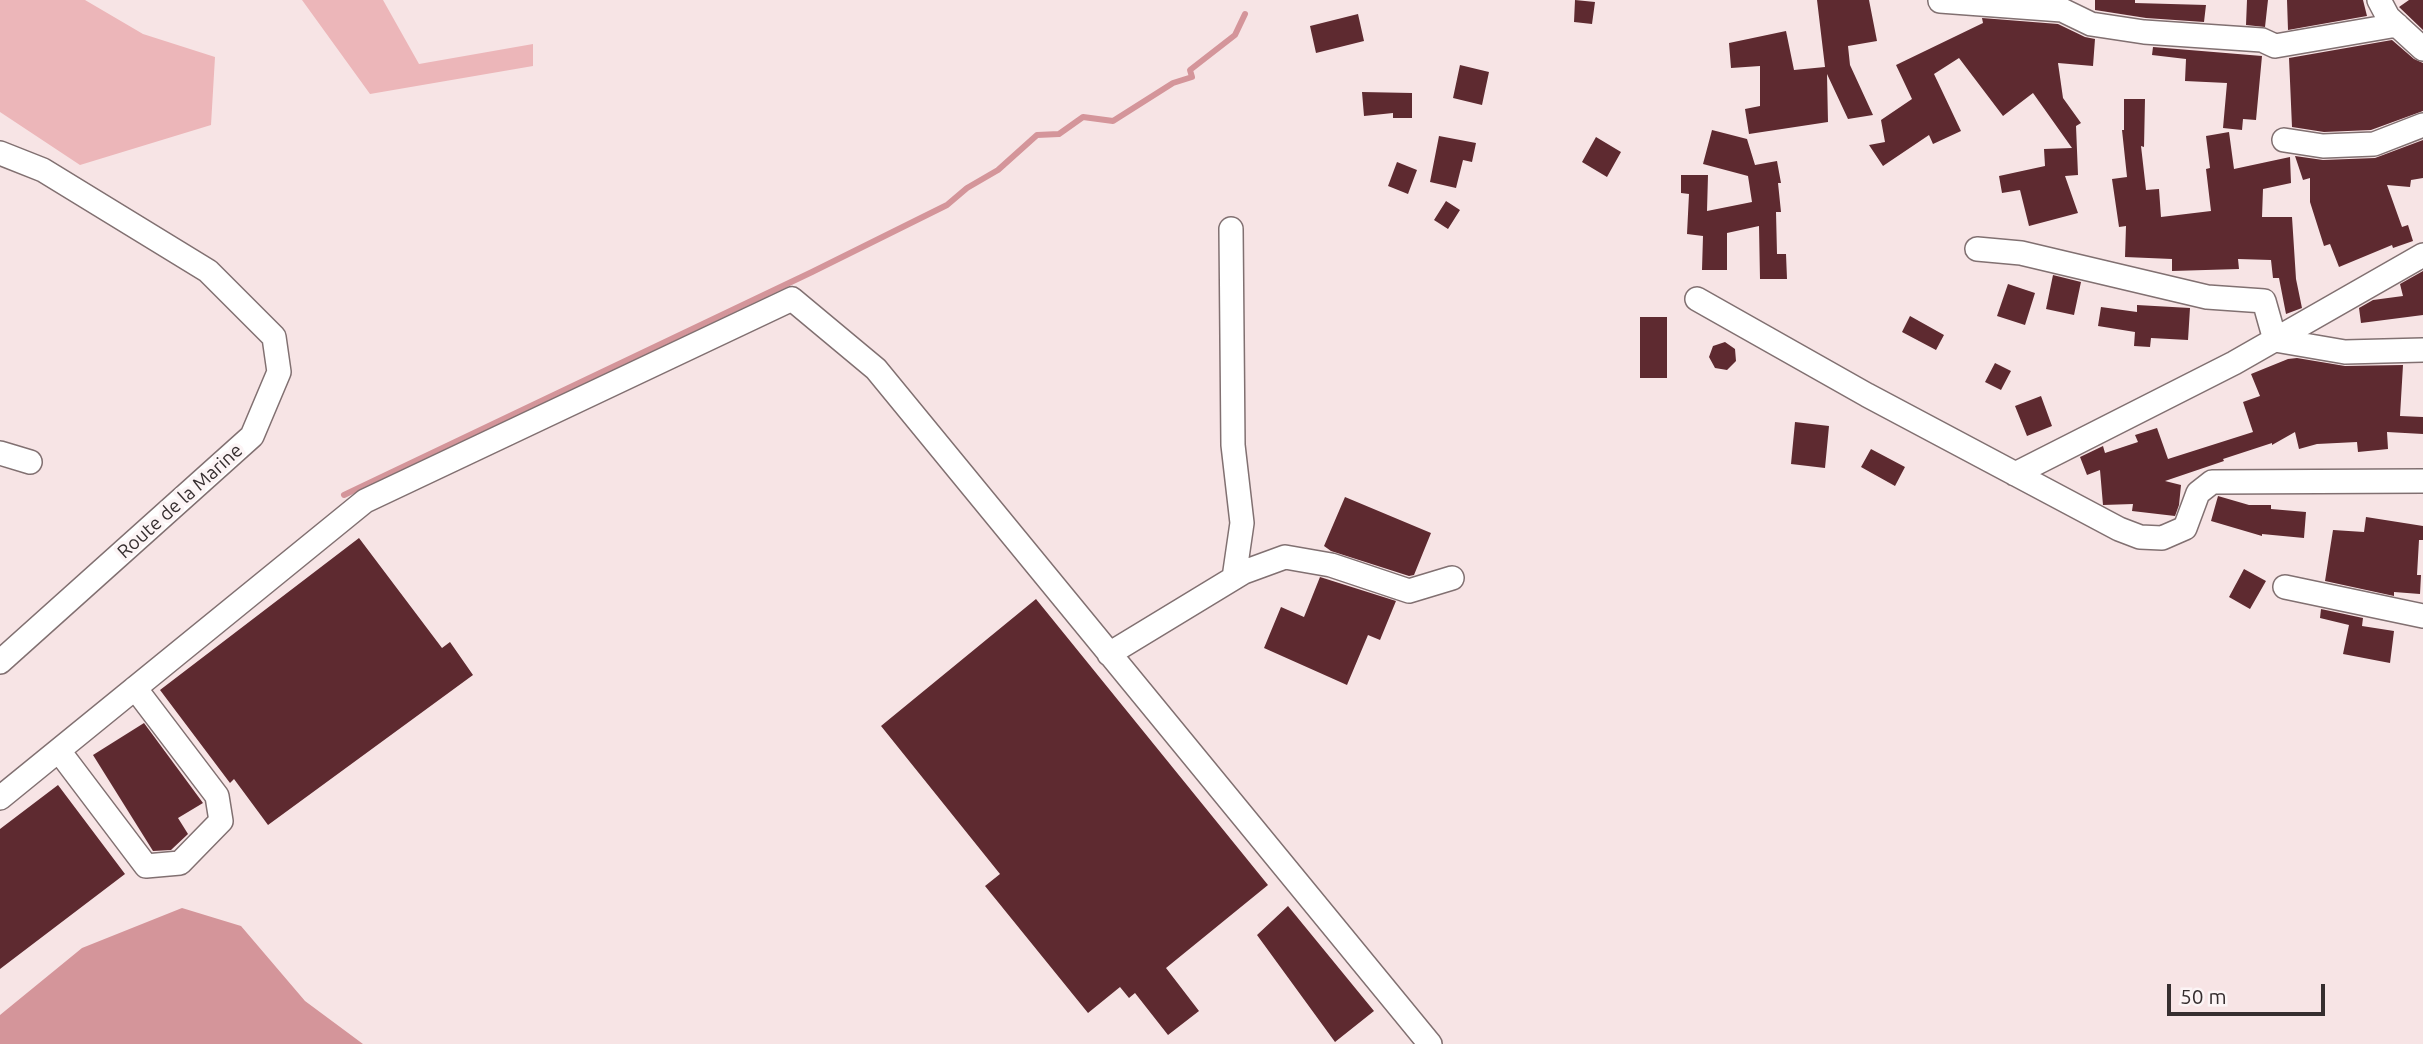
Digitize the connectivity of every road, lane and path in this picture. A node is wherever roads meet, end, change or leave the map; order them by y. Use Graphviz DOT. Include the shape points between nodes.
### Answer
graph roads {
  1 [pos="2379,0"];
  2 [pos="1940,1"];
  3 [pos="2397,25"];
  4 [pos="2423,49"];
  5 [pos="2423,125"];
  6 [pos="2284,140"];
  7 [pos="0,153"];
  8 [pos="1231,229"];
  9 [pos="1977,249"];
  10 [pos="2423,255"];
  11 [pos="1697,299"];
  12 [pos="2275,340"];
  13 [pos="2423,350"];
  14 [pos="0,453"];
  15 [pos="30,462"];
  16 [pos="2015,474"];
  17 [pos="2423,481"];
  18 [pos="1234,578"];
  19 [pos="1452,578"];
  20 [pos="2285,587"];
  21 [pos="2423,616"];
  22 [pos="1109,654"];
  23 [pos="0,662"];
  24 [pos="135,688"];
  25 [pos="59,751"];
  26 [pos="0,798"];
  27 [pos="1430,1044"];
  1 -- 3 [label="street"];
  2 -- 3 [label="street" via="2062,10 2091,24 2262,40 2275,46"];
  3 -- 4 [label="street"];
  5 -- 6 [label="street" via="2374,144 2323,146"];
  7 -- 23 [label="street, Route de la Marine" via="43,170 208,271 274,337 279,372 252,436"];
  8 -- 18 [label="street" via="1233,445 1242,523"];
  9 -- 12 [label="street" via="2021,253 2207,298 2264,301"];
  10 -- 12 [label="street"];
  11 -- 16 [label="street"];
  12 -- 13 [label="street" via="2345,352"];
  12 -- 16 [label="street"];
  14 -- 15 [label="street"];
  16 -- 17 [label="street" via="2119,529 2140,537 2162,538 2185,528 2198,493 2212,482"];
  18 -- 19 [label="street" via="1285,558 1331,565 1409,591"];
  18 -- 22 [label="street"];
  20 -- 21 [label="street"];
  22 -- 24 [label="street" via="876,369 792,299 365,501"];
  22 -- 27 [label="street"];
  24 -- 25 [label="street"];
  24 -- 25 [label="street" via="217,796 221,821 180,863 146,866"];
  25 -- 26 [label="street"];
}
